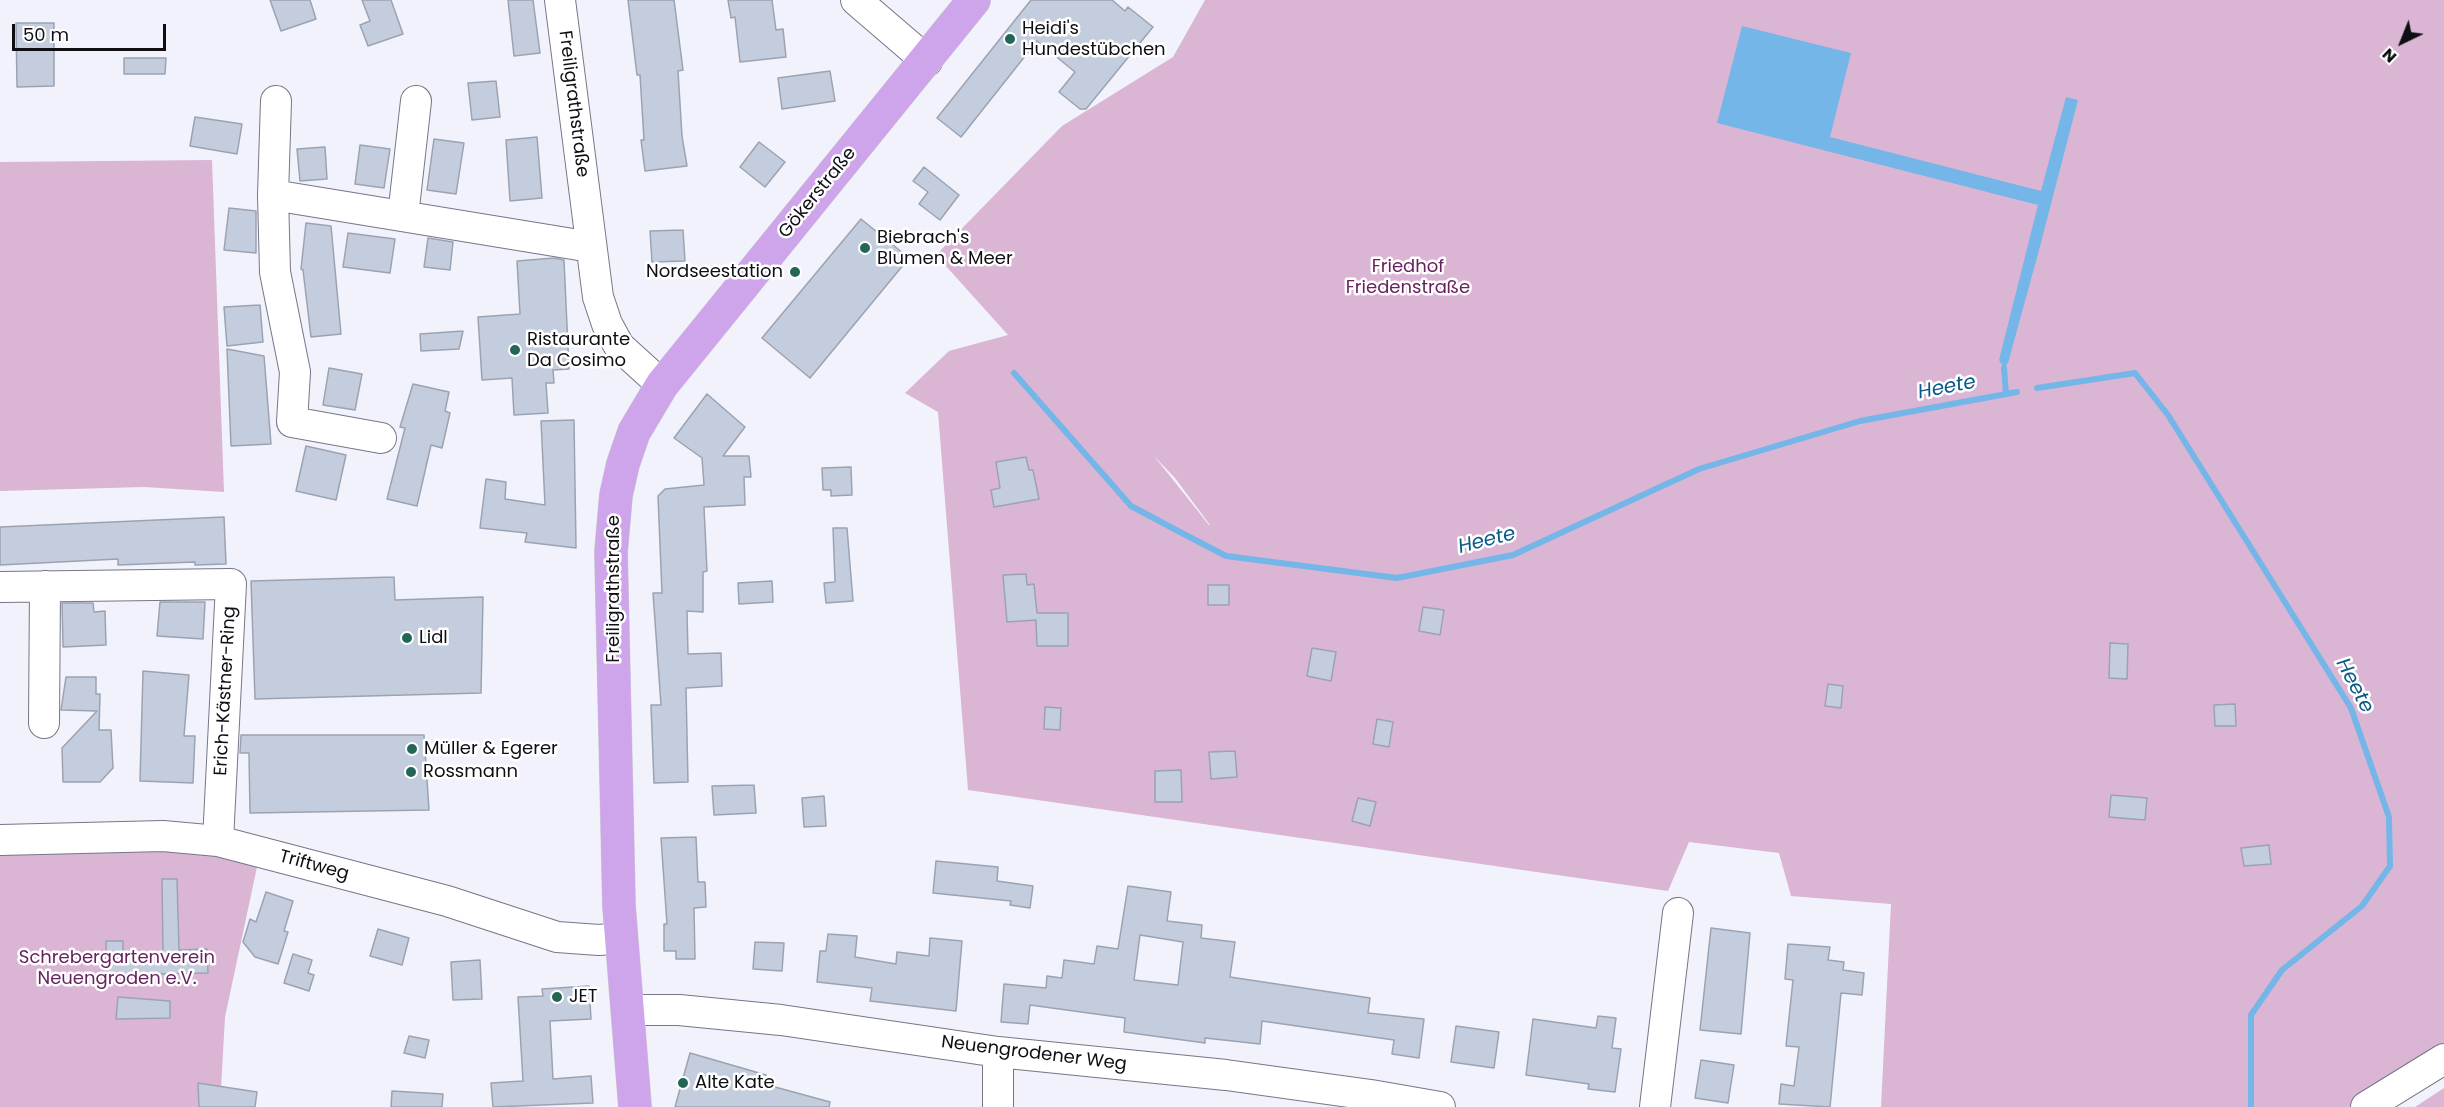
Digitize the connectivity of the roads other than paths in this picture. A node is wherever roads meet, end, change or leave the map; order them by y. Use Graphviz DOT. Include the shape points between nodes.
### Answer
graph roads {
  1 [pos="560,0"];
  2 [pos="856,0"];
  3 [pos="974,0"];
  4 [pos="927,61"];
  5 [pos="276,101"];
  6 [pos="416,101"];
  7 [pos="273,195"];
  8 [pos="403,216"];
  9 [pos="591,247"];
  10 [pos="662,385"];
  11 [pos="381,438"];
  12 [pos="0,586"];
  13 [pos="45,586"];
  14 [pos="44,723"];
  15 [pos="0,840"];
  16 [pos="218,841"];
  17 [pos="1678,913"];
  18 [pos="621,938"];
  19 [pos="628,1010"];
  20 [pos="998,1052"];
  21 [pos="2444,1059"];
  22 [pos="635,1107"];
  23 [pos="998,1107"];
  24 [pos="1440,1107"];
  25 [pos="1655,1107"];
  26 [pos="2366,1107"];
  1 -- 9 [label="street, Freiligrathstraße"];
  2 -- 4 [label="street"];
  3 -- 4 [label="main road, Gökerstraße"];
  4 -- 10 [label="main road, Gökerstraße"];
  5 -- 7 [label="street"];
  6 -- 8 [label="street"];
  7 -- 8 [label="street"];
  7 -- 11 [label="street" via="275,272 295,372 292,422"];
  8 -- 9 [label="street"];
  9 -- 10 [label="street, Freiligrathstraße" via="598,297 607,324 619,346"];
  10 -- 18 [label="main road, Freiligrathstraße" via="634,432 623,464 610,552"];
  12 -- 13 [label="street, Erich-Kästner-Ring"];
  13 -- 14 [label="street"];
  13 -- 16 [label="street, Erich-Kästner-Ring" via="231,584"];
  15 -- 16 [label="street, Triftweg" via="163,836"];
  16 -- 18 [label="street, Triftweg" via="447,900 557,937"];
  17 -- 25 [label="street"];
  18 -- 19 [label="main road, Freiligrathstraße"];
  19 -- 20 [label="street, Neuengrodener Weg" via="679,1010 781,1020"];
  19 -- 22 [label="main road, Freiligrathstraße"];
  20 -- 23 [label="street"];
  20 -- 24 [label="street, Neuengrodener Weg" via="1226,1075"];
  21 -- 26 [label="street"];
}
